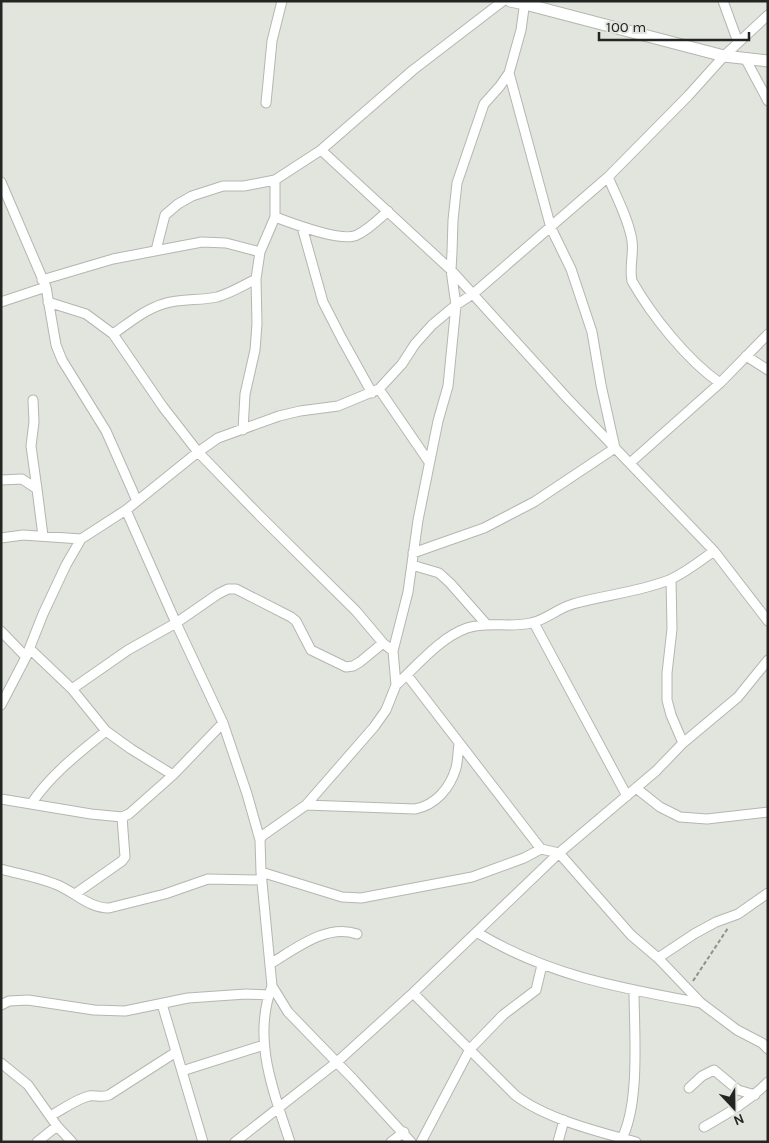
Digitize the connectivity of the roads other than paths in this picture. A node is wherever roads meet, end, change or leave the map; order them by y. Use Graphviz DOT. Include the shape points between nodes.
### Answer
graph roads {
  1 [pos="282,1"];
  2 [pos="503,1"];
  3 [pos="510,1"];
  4 [pos="723,1"];
  5 [pos="525,2"];
  6 [pos="768,15"];
  7 [pos="738,42"];
  8 [pos="724,56"];
  9 [pos="745,58"];
  10 [pos="768,61"];
  11 [pos="509,73"];
  12 [pos="768,101"];
  13 [pos="266,103"];
  14 [pos="321,150"];
  15 [pos="608,177"];
  16 [pos="275,180"];
  17 [pos="1,182"];
  18 [pos="388,211"];
  19 [pos="275,217"];
  20 [pos="302,227"];
  21 [pos="551,228"];
  22 [pos="156,250"];
  23 [pos="260,252"];
  24 [pos="451,270"];
  25 [pos="256,279"];
  26 [pos="44,284"];
  27 [pos="473,294"];
  28 [pos="1,302"];
  29 [pos="48,302"];
  30 [pos="456,305"];
  31 [pos="113,334"];
  32 [pos="768,334"];
  33 [pos="746,356"];
  34 [pos="768,370"];
  35 [pos="720,383"];
  36 [pos="376,391"];
  37 [pos="34,400"];
  38 [pos="243,430"];
  39 [pos="615,448"];
  40 [pos="198,452"];
  41 [pos="429,462"];
  42 [pos="630,463"];
  43 [pos="1,480"];
  44 [pos="37,489"];
  45 [pos="137,500"];
  46 [pos="126,510"];
  47 [pos="44,536"];
  48 [pos="1,538"];
  49 [pos="81,540"];
  50 [pos="714,551"];
  51 [pos="413,553"];
  52 [pos="412,565"];
  53 [pos="670,579"];
  54 [pos="768,620"];
  55 [pos="176,623"];
  56 [pos="534,623"];
  57 [pos="487,625"];
  58 [pos="1,631"];
  59 [pos="383,643"];
  60 [pos="393,651"];
  61 [pos="28,653"];
  62 [pos="768,660"];
  63 [pos="407,675"];
  64 [pos="396,686"];
  65 [pos="72,689"];
  66 [pos="1,705"];
  67 [pos="223,723"];
  68 [pos="106,731"];
  69 [pos="683,743"];
  70 [pos="459,744"];
  71 [pos="173,776"];
  72 [pos="636,788"];
  73 [pos="627,796"];
  74 [pos="1,800"];
  75 [pos="31,804"];
  76 [pos="306,805"];
  77 [pos="768,812"];
  78 [pos="122,817"];
  79 [pos="260,840"];
  80 [pos="542,849"];
  81 [pos="559,854"];
  82 [pos="1,869"];
  83 [pos="262,876"];
  84 [pos="768,893"];
  85 [pos="75,894"];
  86 [pos="478,933"];
  87 [pos="357,934"];
  88 [pos="658,958"];
  89 [pos="270,964"];
  90 [pos="542,966"];
  91 [pos="272,986"];
  92 [pos="634,990"];
  93 [pos="413,994"];
  94 [pos="268,995"];
  95 [pos="701,1003"];
  96 [pos="1,1004"];
  97 [pos="162,1004"];
  98 [pos="264,1045"];
  99 [pos="766,1045"];
  100 [pos="470,1049"];
  101 [pos="176,1052"];
  102 [pos="336,1062"];
  103 [pos="1,1063"];
  104 [pos="182,1071"];
  105 [pos="768,1082"];
  106 [pos="689,1088"];
  107 [pos="755,1095"];
  108 [pos="279,1106"];
  109 [pos="50,1116"];
  110 [pos="564,1120"];
  111 [pos="57,1126"];
  112 [pos="704,1127"];
  113 [pos="404,1132"];
  114 [pos="621,1140"];
  115 [pos="37,1142"];
  116 [pos="72,1142"];
  117 [pos="203,1142"];
  118 [pos="236,1142"];
  119 [pos="290,1142"];
  120 [pos="391,1142"];
  121 [pos="411,1142"];
  122 [pos="420,1142"];
  123 [pos="558,1142"];
  124 [pos="636,1142"];
  1 -- 13 [label="street" via="272,41"];
  2 -- 14 [label="street" via="413,70"];
  3 -- 5 [label="street"];
  4 -- 7 [label="street"];
  5 -- 8 [label="street"];
  5 -- 11 [label="street"];
  6 -- 7 [label="street"];
  7 -- 8 [label="street"];
  8 -- 9 [label="street"];
  8 -- 15 [label="street"];
  9 -- 10 [label="street"];
  9 -- 12 [label="street"];
  11 -- 21 [label="street"];
  11 -- 24 [label="street" via="484,104 457,183"];
  14 -- 16 [label="street"];
  14 -- 18 [label="street"];
  15 -- 21 [label="street"];
  15 -- 35 [label="street" via="630,231 632,281 693,361"];
  16 -- 19 [label="street"];
  16 -- 22 [label="street" via="223,186 178,204 165,215"];
  17 -- 26 [label="street"];
  18 -- 20 [label="street" via="351,238"];
  18 -- 24 [label="street"];
  19 -- 20 [label="street"];
  19 -- 23 [label="street"];
  20 -- 36 [label="street" via="324,302 342,339"];
  21 -- 27 [label="street"];
  21 -- 39 [label="street" via="571,268 592,332"];
  22 -- 23 [label="street" via="202,242 226,243"];
  22 -- 26 [label="street" via="113,259"];
  23 -- 25 [label="street"];
  24 -- 27 [label="street"];
  24 -- 30 [label="street"];
  25 -- 31 [label="street" via="217,297 162,304 140,314"];
  25 -- 38 [label="street" via="255,350 245,394"];
  26 -- 28 [label="street"];
  26 -- 29 [label="street"];
  27 -- 30 [label="street"];
  27 -- 39 [label="street"];
  29 -- 31 [label="street" via="86,314"];
  29 -- 45 [label="street" via="62,360 106,431"];
  30 -- 36 [label="street" via="432,325"];
  30 -- 41 [label="street" via="448,386"];
  31 -- 40 [label="street"];
  32 -- 33 [label="street"];
  33 -- 34 [label="street"];
  33 -- 35 [label="street"];
  35 -- 42 [label="street"];
  36 -- 38 [label="street" via="338,406 279,416"];
  36 -- 41 [label="street"];
  37 -- 44 [label="street" via="31,446"];
  38 -- 40 [label="street" via="218,438"];
  39 -- 42 [label="street"];
  39 -- 51 [label="street" via="534,502 484,528"];
  40 -- 45 [label="street"];
  40 -- 59 [label="street" via="356,610"];
  41 -- 51 [label="street"];
  42 -- 50 [label="street"];
  43 -- 44 [label="street" via="22,479"];
  44 -- 47 [label="street"];
  45 -- 46 [label="street"];
  46 -- 49 [label="street"];
  46 -- 55 [label="street"];
  47 -- 48 [label="street"];
  47 -- 49 [label="street"];
  49 -- 61 [label="street" via="58,581"];
  50 -- 53 [label="street"];
  50 -- 54 [label="street"];
  51 -- 52 [label="street"];
  52 -- 57 [label="street" via="439,573"];
  52 -- 60 [label="street"];
  53 -- 56 [label="street" via="571,604"];
  53 -- 69 [label="street" via="672,629 667,700"];
  55 -- 59 [label="street" via="218,594 236,589 291,617 311,650 346,668 360,662"];
  55 -- 65 [label="street" via="128,650"];
  55 -- 67 [label="street"];
  56 -- 57 [label="street"];
  56 -- 73 [label="street"];
  57 -- 63 [label="street" via="467,628 447,639"];
  58 -- 61 [label="street"];
  59 -- 60 [label="street"];
  60 -- 64 [label="street"];
  61 -- 65 [label="street"];
  61 -- 66 [label="street"];
  62 -- 69 [label="street" via="738,697"];
  63 -- 64 [label="street"];
  63 -- 70 [label="street"];
  64 -- 76 [label="street" via="386,710 374,727"];
  65 -- 68 [label="street"];
  67 -- 71 [label="street"];
  67 -- 79 [label="street"];
  68 -- 71 [label="street"];
  68 -- 75 [label="street" via="63,766 42,787"];
  69 -- 72 [label="street"];
  70 -- 76 [label="street" via="456,768 449,784 437,799 424,808"];
  70 -- 80 [label="street"];
  71 -- 78 [label="street"];
  72 -- 73 [label="street"];
  72 -- 77 [label="street" via="660,807 680,817 707,819"];
  73 -- 81 [label="street"];
  74 -- 75 [label="street"];
  75 -- 78 [label="street"];
  76 -- 79 [label="street"];
  78 -- 85 [label="street" via="125,856 122,861"];
  79 -- 83 [label="street"];
  80 -- 81 [label="street"];
  80 -- 83 [label="street" via="472,877 361,898 342,897"];
  81 -- 86 [label="street"];
  81 -- 88 [label="street"];
  82 -- 85 [label="street" via="56,884"];
  83 -- 85 [label="street" via="208,879 109,908 94,906"];
  83 -- 89 [label="street"];
  84 -- 88 [label="street" via="738,914 694,934"];
  86 -- 90 [label="street"];
  86 -- 93 [label="street"];
  87 -- 89 [label="street" via="348,930 327,934 302,944"];
  88 -- 95 [label="street"];
  89 -- 91 [label="street"];
  90 -- 92 [label="street"];
  90 -- 100 [label="street" via="536,990 503,1016"];
  91 -- 94 [label="street"];
  91 -- 102 [label="street" via="288,1012"];
  92 -- 95 [label="street"];
  92 -- 114 [label="street" via="635,1076 631,1108"];
  93 -- 100 [label="street"];
  93 -- 102 [label="street"];
  94 -- 97 [label="street" via="188,998"];
  94 -- 98 [label="street"];
  95 -- 99 [label="street" via="737,1030"];
  96 -- 97 [label="street" via="28,1000 125,1011"];
  97 -- 101 [label="street"];
  98 -- 104 [label="street"];
  98 -- 108 [label="street"];
  100 -- 110 [label="street" via="528,1106"];
  100 -- 122 [label="street"];
  101 -- 104 [label="street"];
  101 -- 109 [label="street" via="109,1095 84,1098"];
  102 -- 108 [label="street"];
  102 -- 113 [label="street"];
  103 -- 109 [label="street" via="28,1085"];
  104 -- 117 [label="street"];
  105 -- 107 [label="street"];
  106 -- 107 [label="street" via="714,1070 738,1090"];
  107 -- 112 [label="street"];
  108 -- 118 [label="street"];
  108 -- 119 [label="street"];
  109 -- 111 [label="street"];
  110 -- 114 [label="street"];
  110 -- 123 [label="street"];
  111 -- 115 [label="street"];
  111 -- 116 [label="street"];
  113 -- 120 [label="street"];
  113 -- 121 [label="street"];
  114 -- 124 [label="street"];
}
